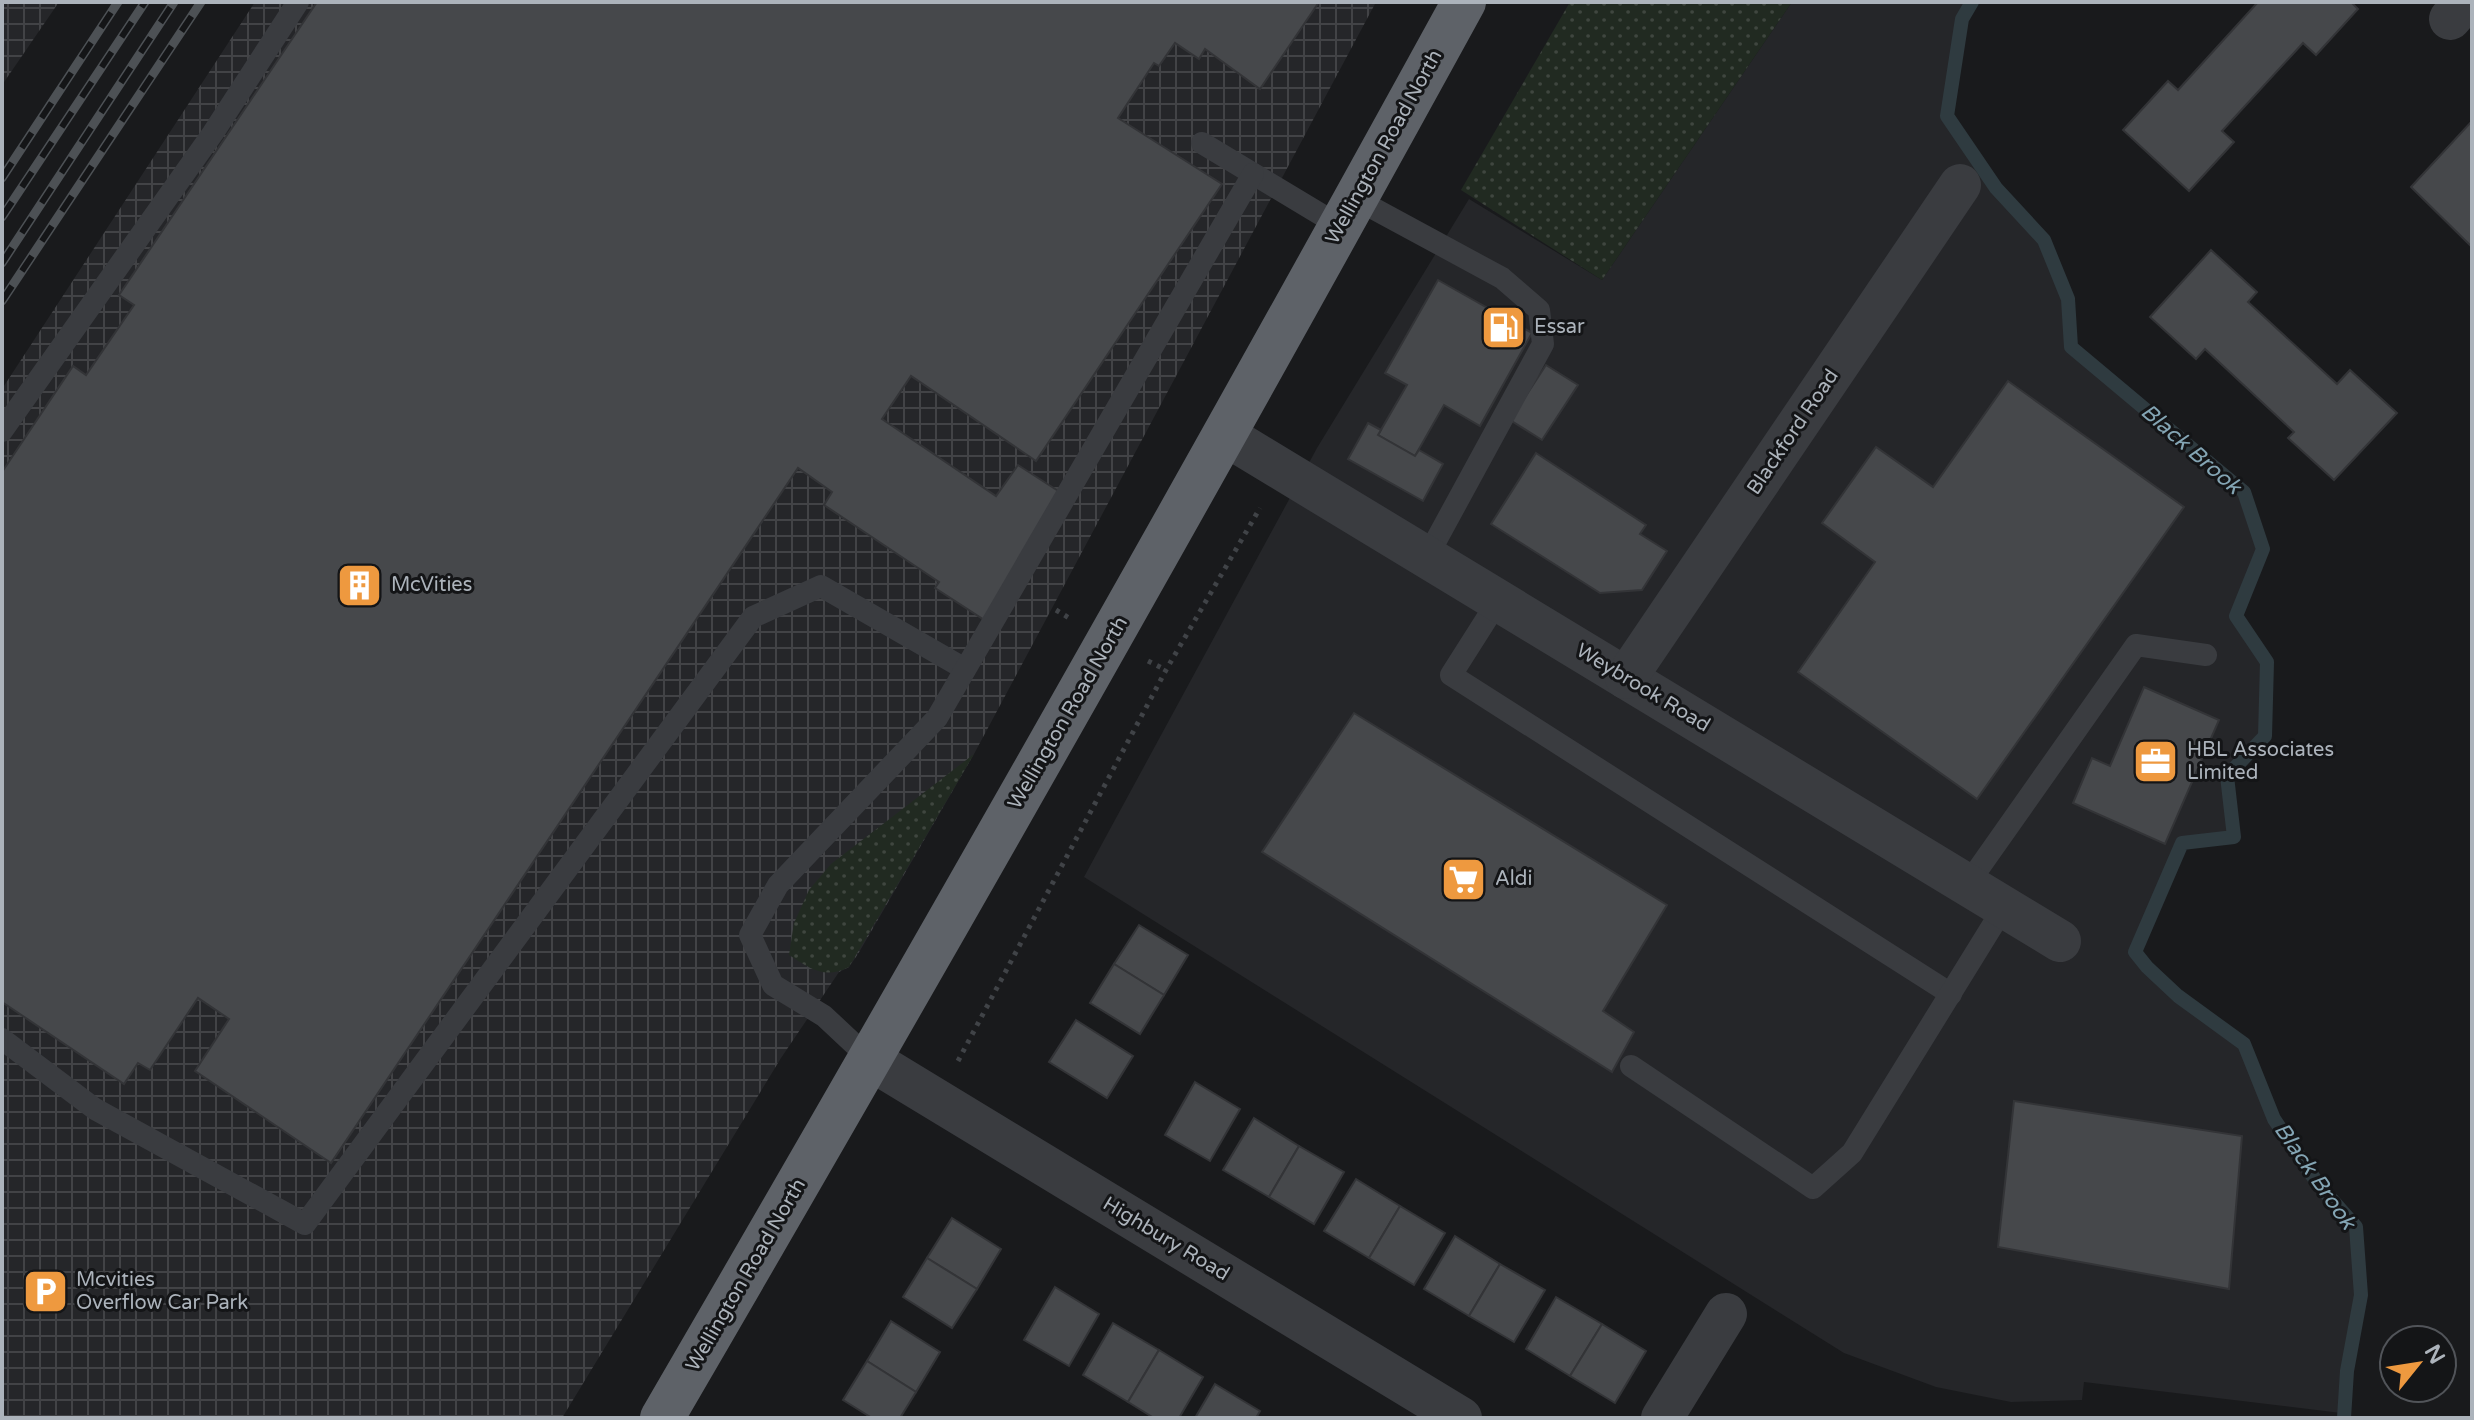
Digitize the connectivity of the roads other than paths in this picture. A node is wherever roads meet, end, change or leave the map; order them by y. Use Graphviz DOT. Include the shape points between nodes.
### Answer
graph roads {
  1 [pos="298,2"];
  2 [pos="1464,2"];
  3 [pos="1202,143"];
  4 [pos="1253,174"];
  5 [pos="1960,185"];
  6 [pos="1348,213"];
  7 [pos="2,431"];
  8 [pos="1225,435"];
  9 [pos="1427,557"];
  10 [pos="1498,601"];
  11 [pos="2206,655"];
  12 [pos="965,669"];
  13 [pos="1626,678"];
  14 [pos="1967,885"];
  15 [pos="2004,907"];
  16 [pos="2060,941"];
  17 [pos="1951,994"];
  18 [pos="2,1039"];
  19 [pos="871,1060"];
  20 [pos="1631,1066"];
  21 [pos="1726,1314"];
  22 [pos="662,1418"];
  23 [pos="1461,1418"];
  24 [pos="1662,1418"];
  1 -- 7 [label="lane" via="213,133"];
  2 -- 6 [label="highway, Wellington Road North"];
  3 -- 4 [label="lane"];
  4 -- 6 [label="lane"];
  4 -- 12 [label="lane"];
  5 -- 13 [label="street, Blackford Road"];
  6 -- 8 [label="highway, Wellington Road North"];
  6 -- 9 [label="lane" via="1502,278 1539,310 1543,344"];
  8 -- 9 [label="street, Weybrook Road"];
  8 -- 19 [label="highway, Wellington Road North"];
  9 -- 10 [label="street, Weybrook Road"];
  10 -- 13 [label="street, Weybrook Road"];
  10 -- 17 [label="lane" via="1451,675"];
  11 -- 14 [label="lane" via="2136,645"];
  12 -- 18 [label="lane" via="821,586 753,617 305,1224 95,1109"];
  12 -- 19 [label="lane" via="937,718 778,885 750,935 773,985 824,1016"];
  13 -- 14 [label="street, Weybrook Road"];
  14 -- 15 [label="street, Weybrook Road"];
  15 -- 16 [label="street, Weybrook Road"];
  15 -- 17 [label="lane"];
  17 -- 20 [label="lane" via="1852,1153 1813,1188"];
  19 -- 22 [label="highway, Wellington Road North"];
  19 -- 23 [label="street, Highbury Road"];
  21 -- 24 [label="street"];
}
